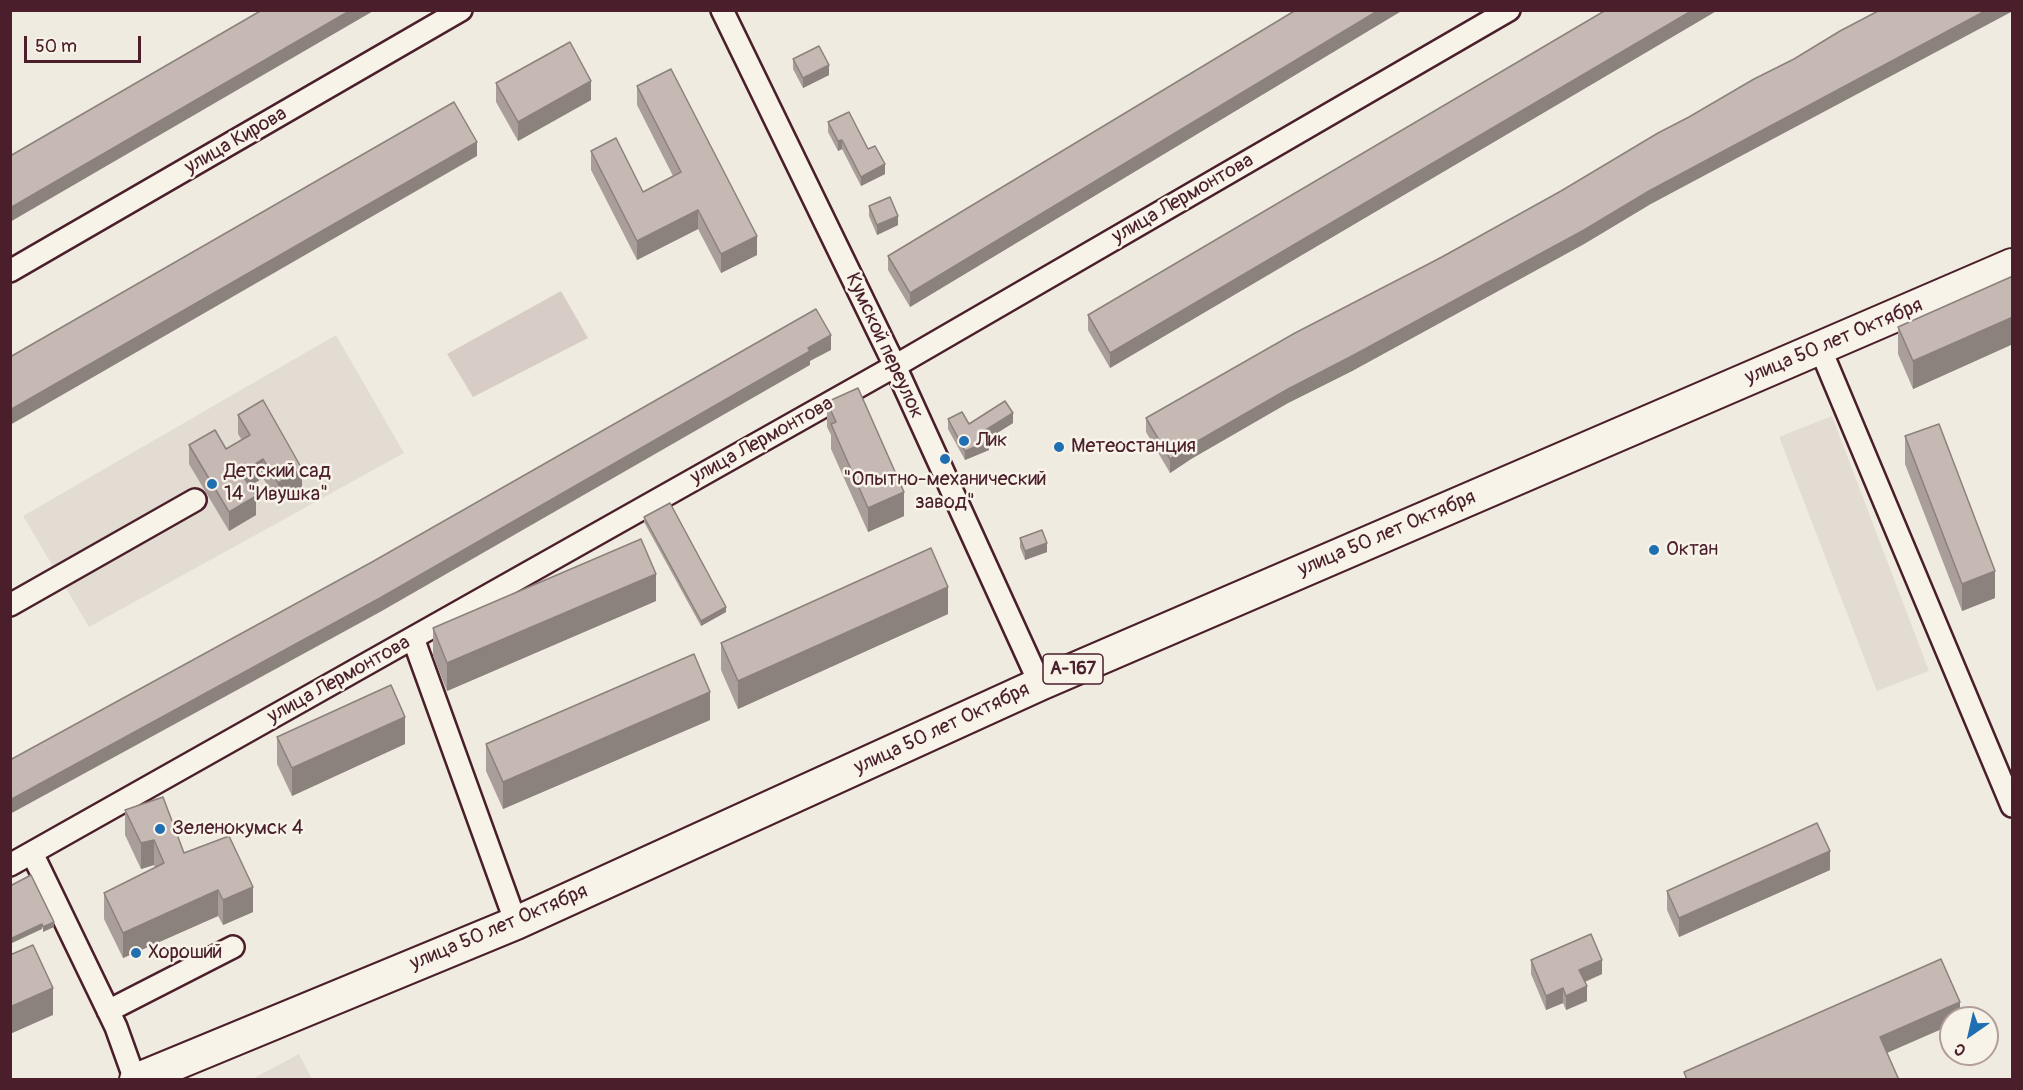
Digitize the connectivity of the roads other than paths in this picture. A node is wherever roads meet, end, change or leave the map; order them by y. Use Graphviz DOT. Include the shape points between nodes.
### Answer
graph roads {
  1 [pos="461,10"];
  2 [pos="722,10"];
  3 [pos="1509,10"];
  4 [pos="2013,265"];
  5 [pos="10,271"];
  6 [pos="1820,348"];
  7 [pos="895,366"];
  8 [pos="195,500"];
  9 [pos="10,605"];
  10 [pos="413,638"];
  11 [pos="1040,684"];
  12 [pos="2013,806"];
  13 [pos="33,853"];
  14 [pos="10,865"];
  15 [pos="516,923"];
  16 [pos="233,947"];
  17 [pos="108,1011"];
  18 [pos="136,1080"];
  1 -- 5 [label="street, улица Кирова"];
  2 -- 7 [label="street, Кумской переулок"];
  3 -- 7 [label="street, улица Лермонтова"];
  4 -- 6 [label="highway, улица 50 лет Октября / А-167"];
  6 -- 11 [label="highway, улица 50 лет Октября / А-167"];
  6 -- 12 [label="street"];
  7 -- 10 [label="street, улица Лермонтова"];
  7 -- 11 [label="street, Кумской переулок"];
  8 -- 9 [label="street"];
  10 -- 13 [label="street, улица Лермонтова"];
  10 -- 15 [label="street"];
  11 -- 15 [label="highway, улица 50 лет Октября / А-167"];
  13 -- 14 [label="street, улица Лермонтова"];
  13 -- 17 [label="street"];
  15 -- 18 [label="highway, улица 50 лет Октября / А-167"];
  16 -- 17 [label="street"];
  17 -- 18 [label="street"];
}
